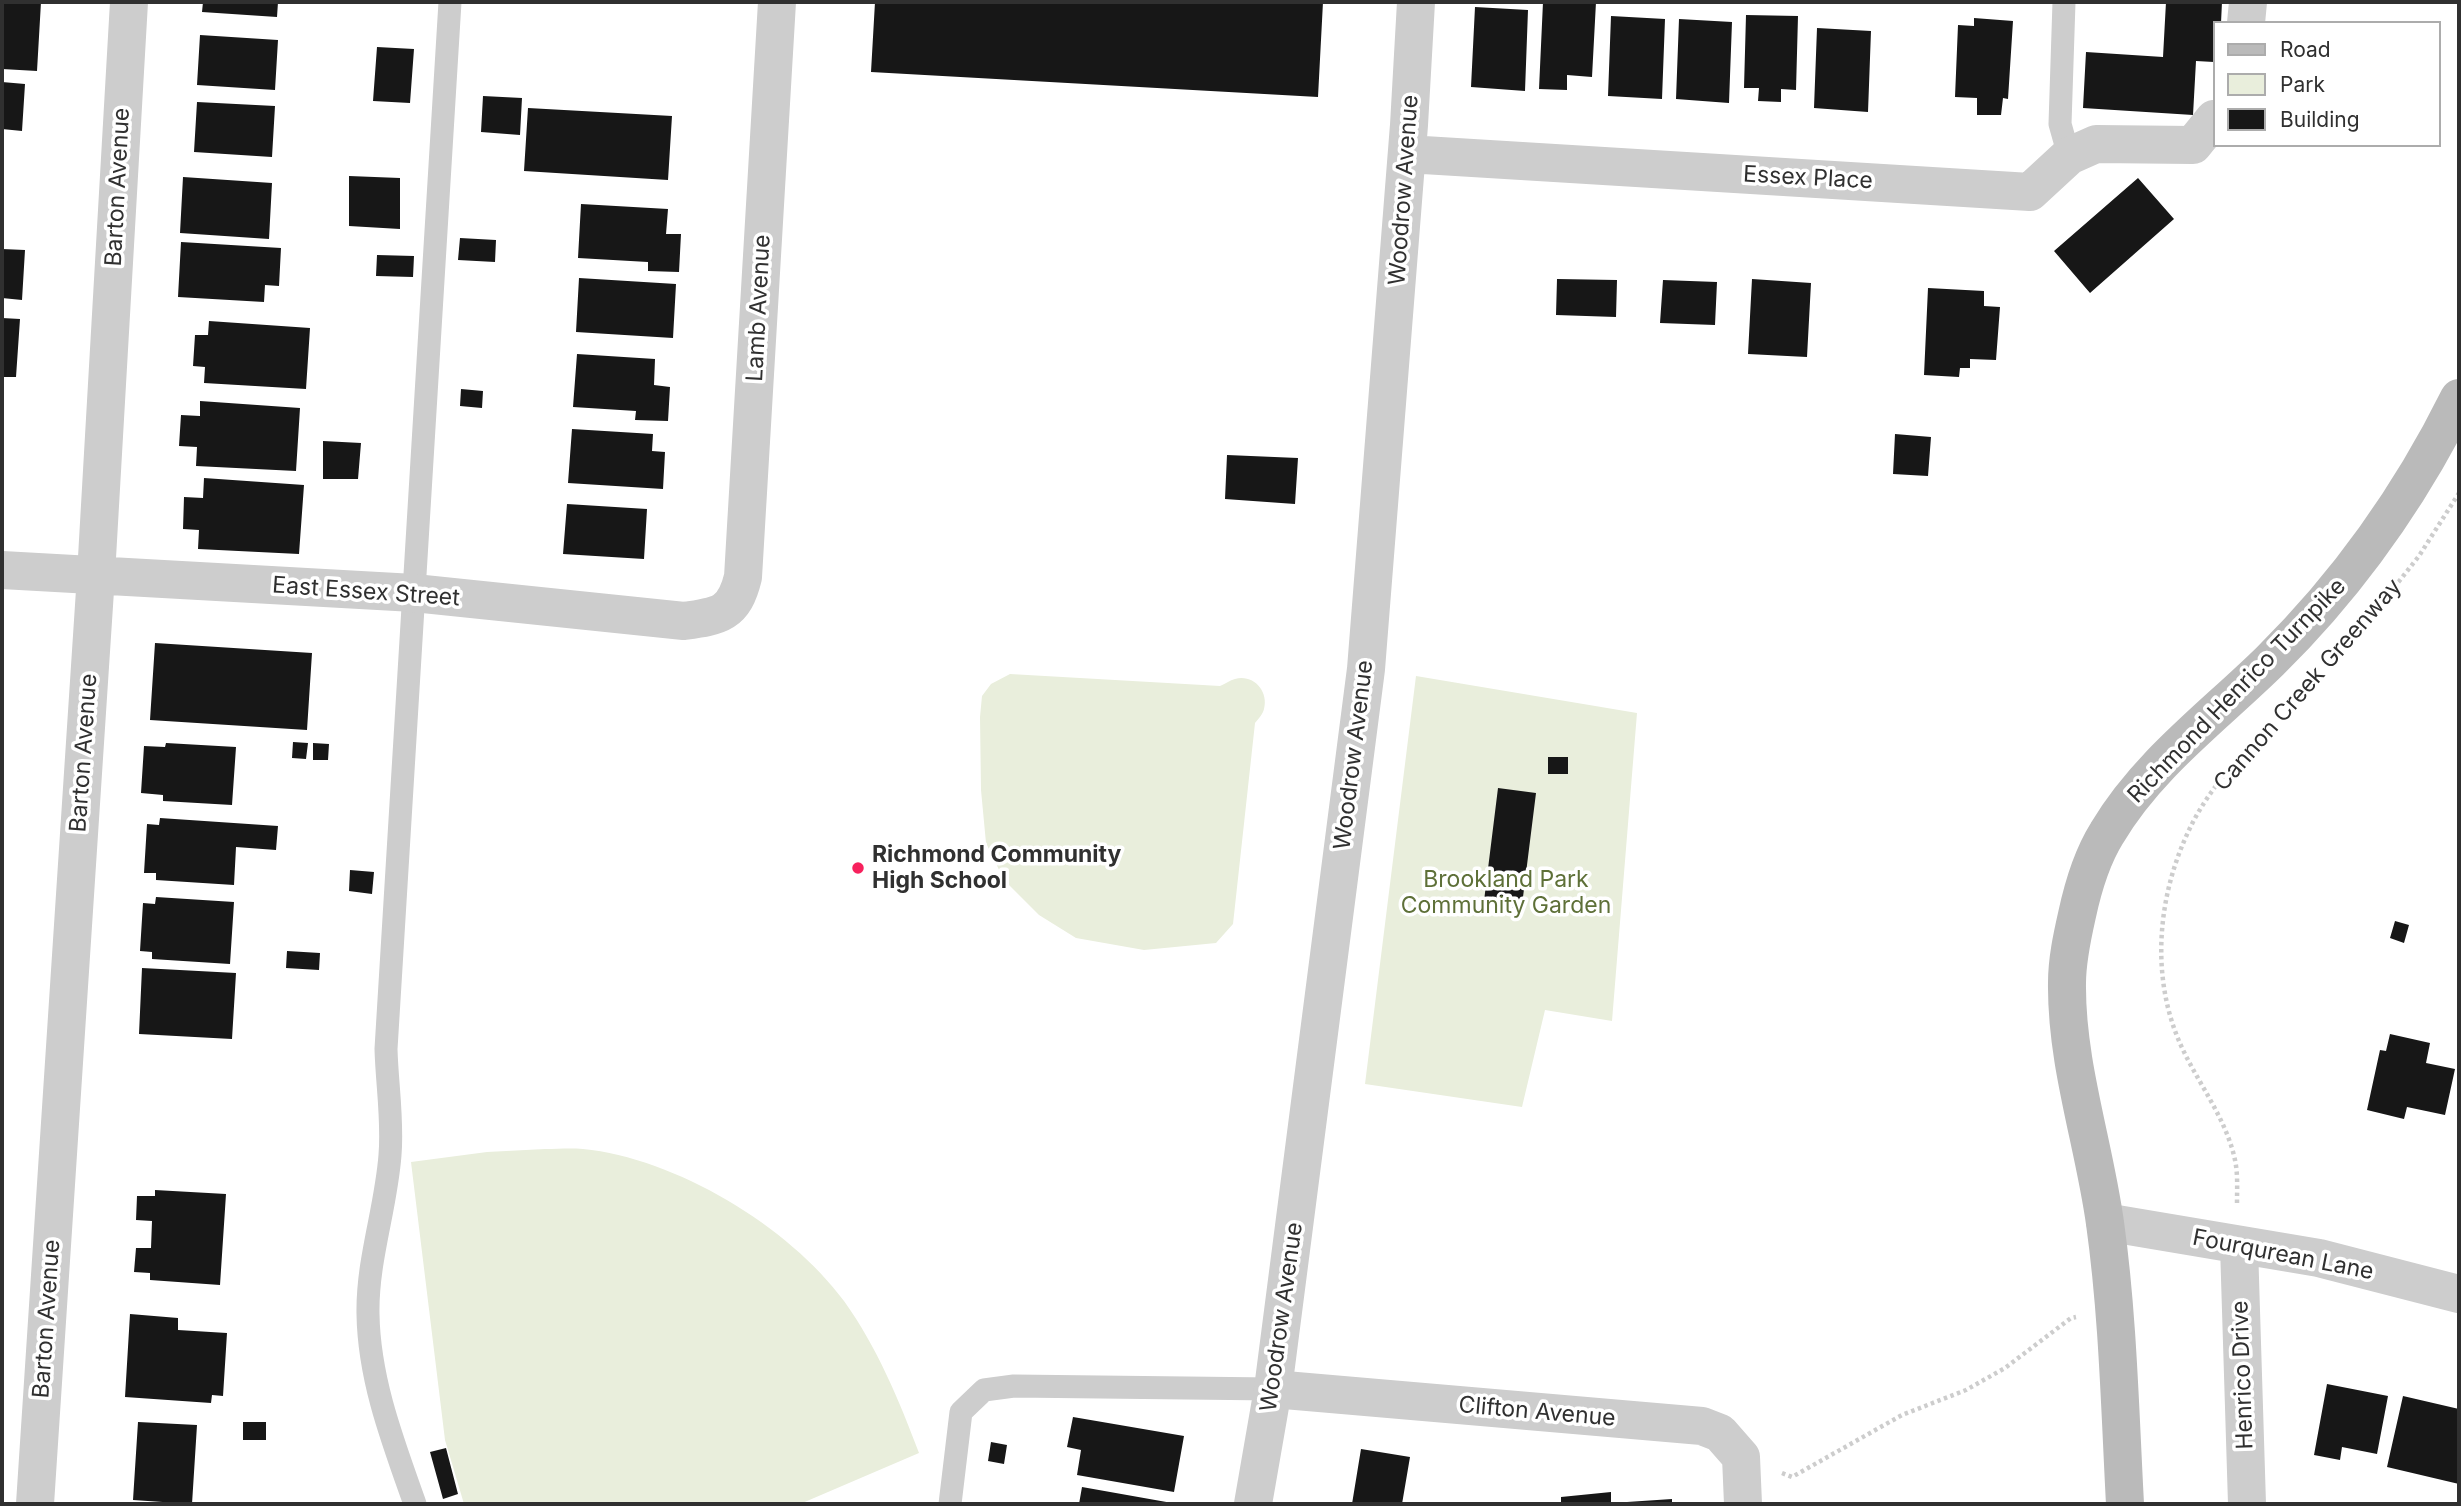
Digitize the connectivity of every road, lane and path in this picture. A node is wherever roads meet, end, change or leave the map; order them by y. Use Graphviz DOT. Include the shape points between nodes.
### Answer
graph roads {
  1 [pos="130,2"];
  2 [pos="450,2"];
  3 [pos="777,2"];
  4 [pos="1416,2"];
  5 [pos="2064,2"];
  6 [pos="2248,2"];
  7 [pos="2246,21"];
  8 [pos="2204,132"];
  9 [pos="1407,154"];
  10 [pos="2069,156"];
  11 [pos="2459,398"];
  12 [pos="2459,493"];
  13 [pos="2,570"];
  14 [pos="96,575"];
  15 [pos="414,593"];
  16 [pos="728,610"];
  17 [pos="2372,613"];
  18 [pos="2273,719"];
  19 [pos="2105,1222"];
  20 [pos="2239,1245"];
  21 [pos="2459,1294"];
  22 [pos="2114,1306"];
  23 [pos="1273,1389"];
  24 [pos="1779,1472"];
  25 [pos="35,1504"];
  26 [pos="415,1504"];
  27 [pos="950,1504"];
  28 [pos="1253,1504"];
  29 [pos="1744,1504"];
  30 [pos="2125,1504"];
  31 [pos="2247,1504"];
  1 -- 14 [label="street, Barton Avenue"];
  2 -- 15 [label="lane"];
  3 -- 16 [label="street, Lamb Avenue" via="744,577"];
  4 -- 9 [label="street, Woodrow Avenue"];
  5 -- 10 [label="lane" via="2060,124"];
  6 -- 7 [label="street"];
  8 -- 10 [label="street, Essex Place" via="2096,144"];
  9 -- 10 [label="street, Essex Place" via="2030,192"];
  9 -- 23 [label="street, Woodrow Avenue" via="1366,669"];
  11 -- 19 [label="street, Richmond Henrico Turnpike" via="2432,453 2357,565 2269,662 2161,764 2106,835 2092,866 2073,930 2067,984 2075,1065"];
  12 -- 17 [label="path, Cannon Creek Greenway" via="2420,556"];
  13 -- 14 [label="street, East Essex Street"];
  14 -- 15 [label="street, East Essex Street"];
  14 -- 25 [label="street, Barton Avenue"];
  15 -- 16 [label="street, East Essex Street" via="684,621"];
  15 -- 26 [label="lane" via="386,1049 390,1157 368,1312 384,1418"];
  18 -- 20 [label="path, Cannon Creek Greenway" via="2195,818 2170,882 2162,927 2163,974 2172,1018 2236,1163"];
  19 -- 20 [label="street, Fourqurean Lane"];
  19 -- 22 [label="street, Richmond Henrico Turnpike"];
  20 -- 21 [label="street, Fourqurean Lane" via="2319,1258"];
  20 -- 31 [label="street, Henrico Drive"];
  22 -- 24 [label="path" via="2071,1318 2021,1358 1966,1390 1902,1415 1792,1477"];
  22 -- 30 [label="street, Richmond Henrico Turnpike"];
  23 -- 27 [label="lane" via="984,1390 961,1412"];
  23 -- 28 [label="street, Woodrow Avenue"];
  23 -- 29 [label="street, Clifton Avenue" via="1702,1426 1720,1433 1741,1457"];
}
